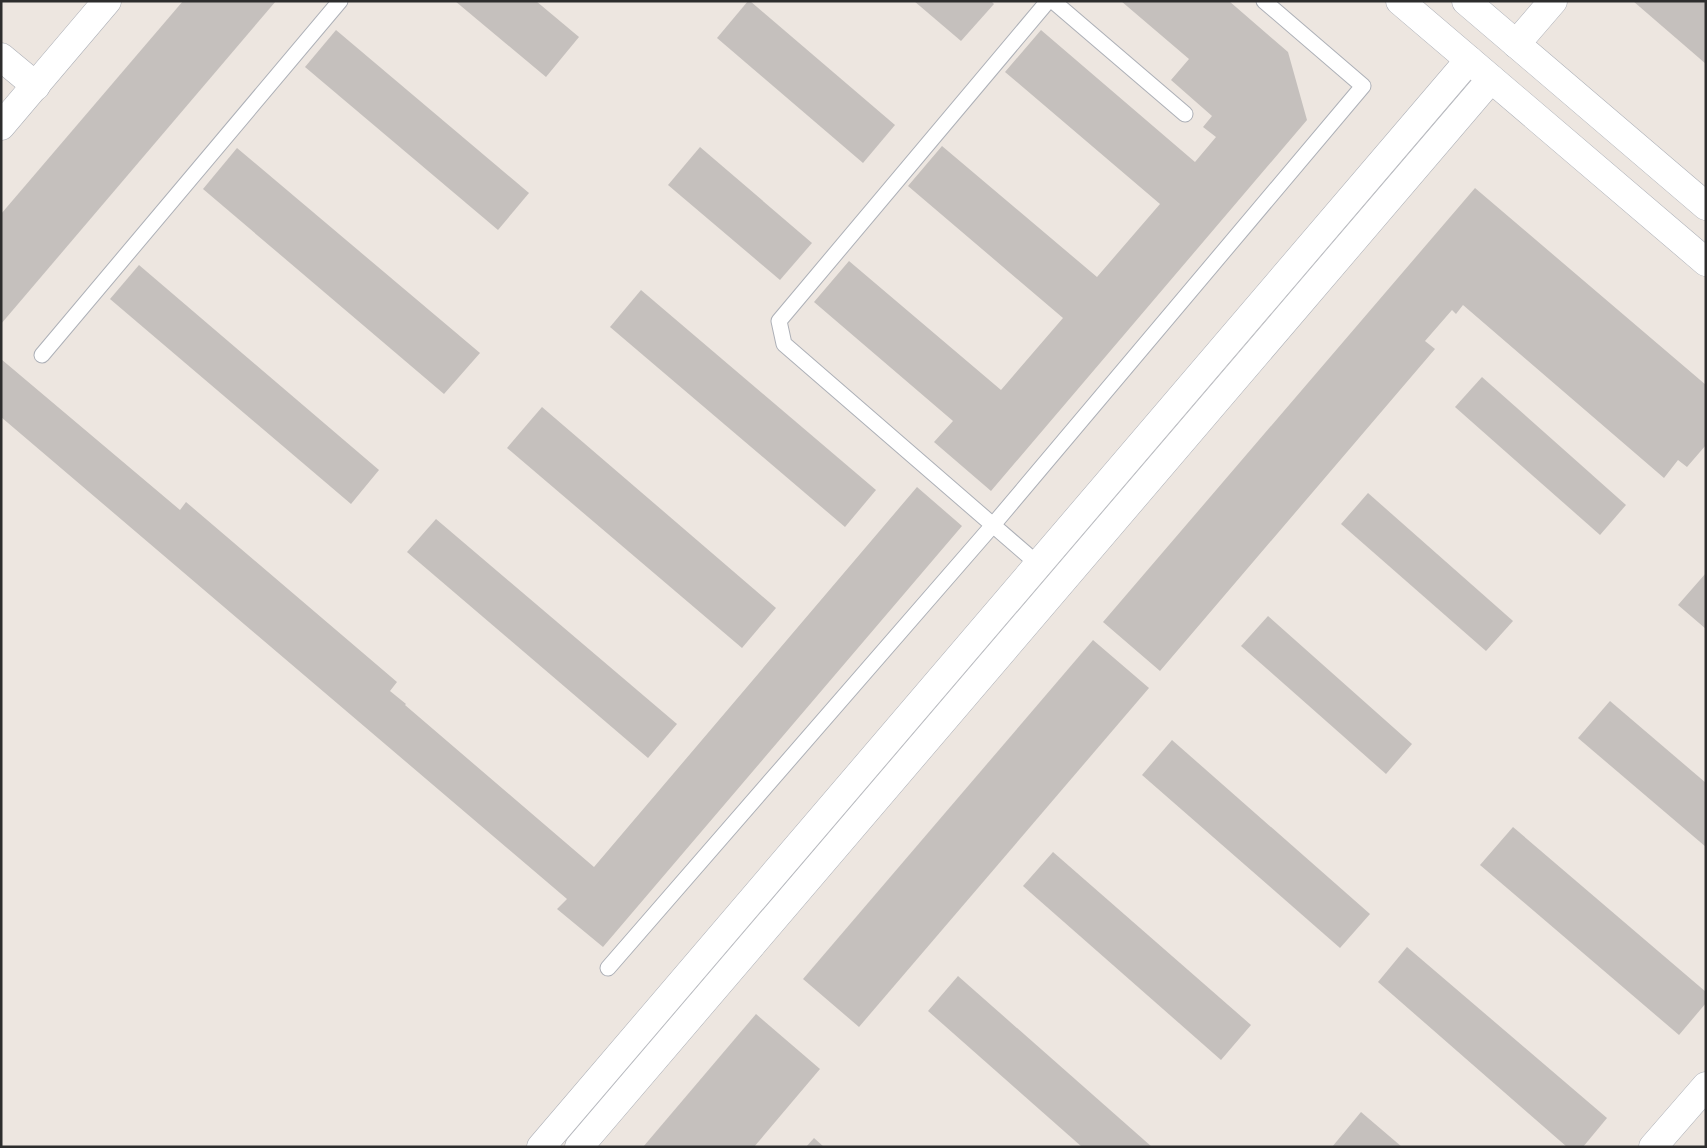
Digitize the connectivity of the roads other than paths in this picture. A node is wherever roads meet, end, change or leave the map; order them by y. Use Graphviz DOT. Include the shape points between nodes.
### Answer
graph roads {
  1 [pos="107,1"];
  2 [pos="340,1"];
  3 [pos="1048,1"];
  4 [pos="1053,1"];
  5 [pos="1264,1"];
  6 [pos="1400,1"];
  7 [pos="1466,1"];
  8 [pos="1553,1"];
  9 [pos="1516,44"];
  10 [pos="1,56"];
  11 [pos="1469,60"];
  12 [pos="1491,79"];
  13 [pos="36,86"];
  14 [pos="1185,114"];
  15 [pos="1,126"];
  16 [pos="1706,206"];
  17 [pos="1706,262"];
  18 [pos="42,355"];
  19 [pos="993,525"];
  20 [pos="1039,565"];
  21 [pos="608,968"];
  22 [pos="1706,1086"];
  23 [pos="541,1147"];
  24 [pos="579,1147"];
  25 [pos="1653,1147"];
  1 -- 13 [label="street"];
  2 -- 18 [label="lane"];
  3 -- 19 [label="lane" via="778,321 784,344"];
  4 -- 14 [label="lane"];
  5 -- 19 [label="lane" via="1364,86"];
  6 -- 11 [label="street"];
  7 -- 9 [label="street"];
  8 -- 9 [label="street"];
  9 -- 16 [label="street"];
  10 -- 13 [label="street"];
  11 -- 12 [label="street"];
  11 -- 20 [label="street"];
  12 -- 17 [label="street"];
  12 -- 24 [label="street"];
  13 -- 15 [label="street"];
  19 -- 20 [label="lane"];
  19 -- 21 [label="lane"];
  20 -- 23 [label="street"];
  22 -- 25 [label="street"];
}
